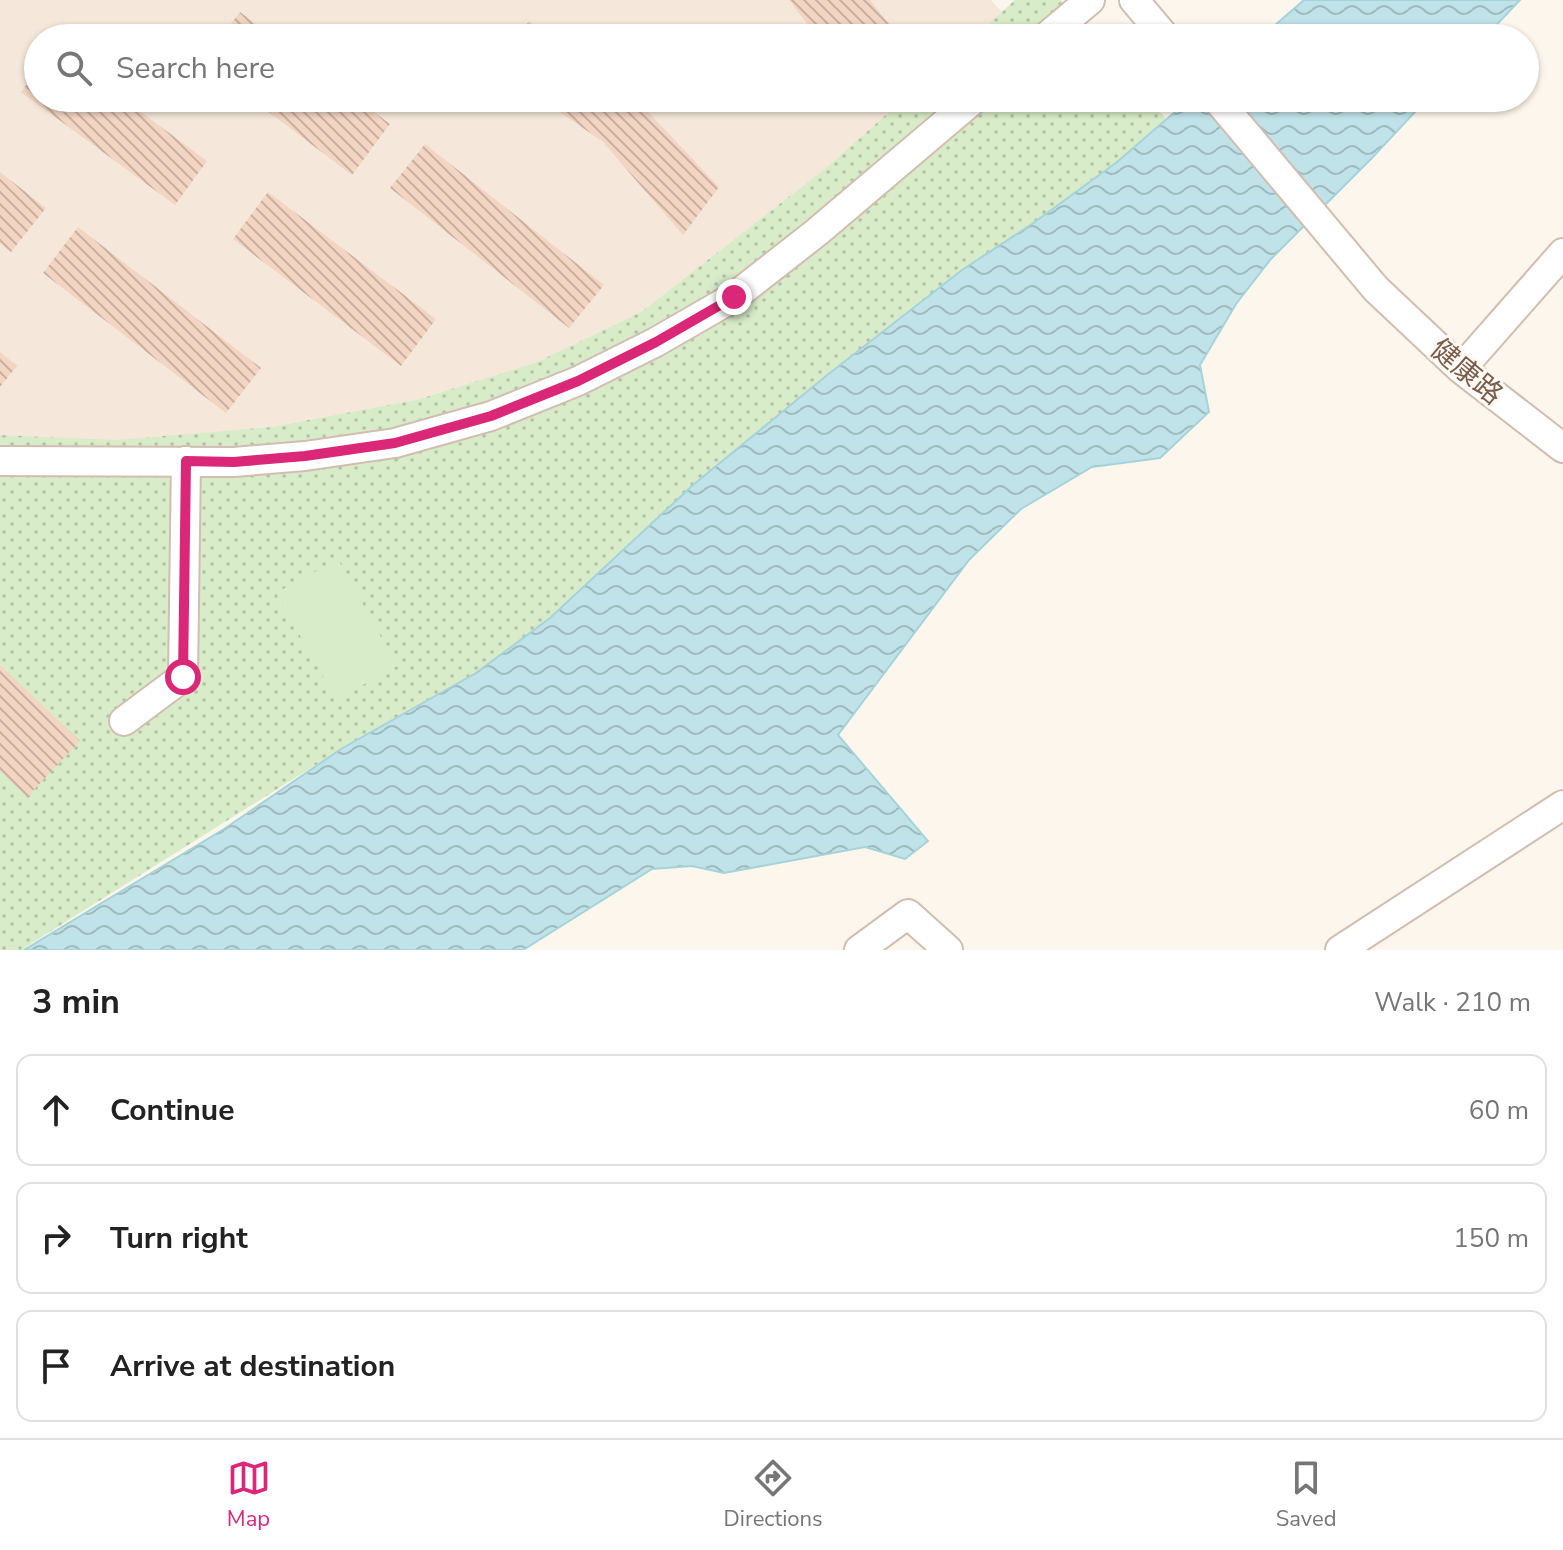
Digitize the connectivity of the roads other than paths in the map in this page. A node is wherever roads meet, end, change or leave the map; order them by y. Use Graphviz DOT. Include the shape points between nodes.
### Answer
graph roads {
  1 [pos="1090,0"];
  2 [pos="1062,24"];
  3 [pos="958,112"];
  4 [pos="1228,112"];
  5 [pos="1563,253"];
  6 [pos="1461,369"];
  7 [pos="1563,448"];
  8 [pos="0,461"];
  9 [pos="186,461"];
  10 [pos="124,721"];
  11 [pos="1563,805"];
  12 [pos="859,950"];
  13 [pos="948,950"];
  14 [pos="1340,950"];
  1 -- 2 [label="street"];
  3 -- 9 [label="street" via="734,297 578,381 491,416 395,443 305,456"];
  4 -- 6 [label="street, 健康路" via="1376,289"];
  5 -- 6 [label="street"];
  6 -- 7 [label="street, 健康路"];
  8 -- 9 [label="street"];
  9 -- 10 [label="street" via="183,677"];
  11 -- 14 [label="street"];
  12 -- 13 [label="street" via="908,914"];
}
